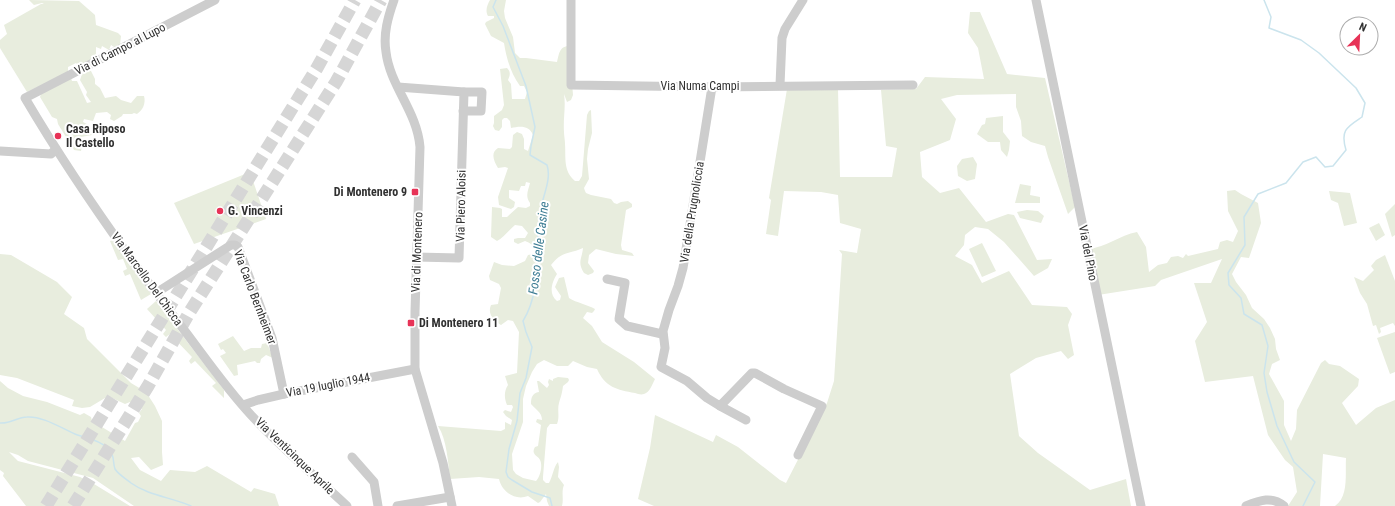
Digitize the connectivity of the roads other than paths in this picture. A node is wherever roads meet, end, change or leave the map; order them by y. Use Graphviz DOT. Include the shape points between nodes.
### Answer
graph roads {
  1 [pos="215,0"];
  2 [pos="394,0"];
  3 [pos="571,0"];
  4 [pos="803,0"];
  5 [pos="1036,0"];
  6 [pos="780,85"];
  7 [pos="914,85"];
  8 [pos="398,87"];
  9 [pos="712,87"];
  10 [pos="464,92"];
  11 [pos="25,98"];
  12 [pos="463,111"];
  13 [pos="56,149"];
  14 [pos="0,151"];
  15 [pos="416,257"];
  16 [pos="607,279"];
  17 [pos="156,293"];
  18 [pos="662,334"];
  19 [pos="415,369"];
  20 [pos="284,394"];
  21 [pos="243,405"];
  22 [pos="720,406"];
  23 [pos="746,420"];
  24 [pos="798,455"];
  25 [pos="352,457"];
  26 [pos="451,501"];
  27 [pos="347,506"];
  28 [pos="378,506"];
  29 [pos="397,506"];
  30 [pos="1141,506"];
  31 [pos="1246,506"];
  32 [pos="1284,506"];
  1 -- 11 [label="street, Via di Campo al Lupo"];
  2 -- 8 [label="street, Via di Montenero" via="385,45 388,65"];
  3 -- 9 [label="street, Via Numa Campi" via="571,85"];
  4 -- 6 [label="street" via="785,28 782,38"];
  5 -- 30 [label="street, Via del Pino"];
  6 -- 7 [label="street, Via Numa Campi"];
  6 -- 9 [label="street, Via Numa Campi"];
  8 -- 10 [label="street"];
  8 -- 15 [label="street, Via di Montenero" via="413,118 419,141"];
  9 -- 18 [label="street, Via della Prugnoliccia" via="683,268"];
  10 -- 12 [label="street, Via Piero Aloisi"];
  10 -- 12 [label="street" via="482,92 481,111"];
  11 -- 13 [label="street, Via Marcello Del Chicca"];
  12 -- 15 [label="street, Via Piero Aloisi" via="459,258"];
  13 -- 14 [label="street" via="51,154"];
  13 -- 17 [label="street, Via Marcello Del Chicca" via="104,228"];
  15 -- 19 [label="street, Via di Montenero"];
  16 -- 18 [label="street" via="625,283 619,319 627,326"];
  17 -- 20 [label="street, Via Carlo Bernheimer" via="231,245 238,247 272,338"];
  17 -- 21 [label="street, Via Marcello Del Chicca"];
  18 -- 22 [label="street, Via della Prugnoliccia" via="664,348 661,367 686,381"];
  19 -- 20 [label="street, Via 19 luglio 1944"];
  19 -- 26 [label="street, Via di Montenero"];
  20 -- 21 [label="street, Via 19 luglio 1944"];
  21 -- 27 [label="street, Via Venticinque Aprile"];
  22 -- 23 [label="street, Via della Prugnoliccia"];
  22 -- 24 [label="street" via="752,372 822,406"];
  25 -- 28 [label="street" via="374,482"];
  26 -- 29 [label="street"];
  31 -- 32 [label="street" via="1261,500 1280,502"];
}
